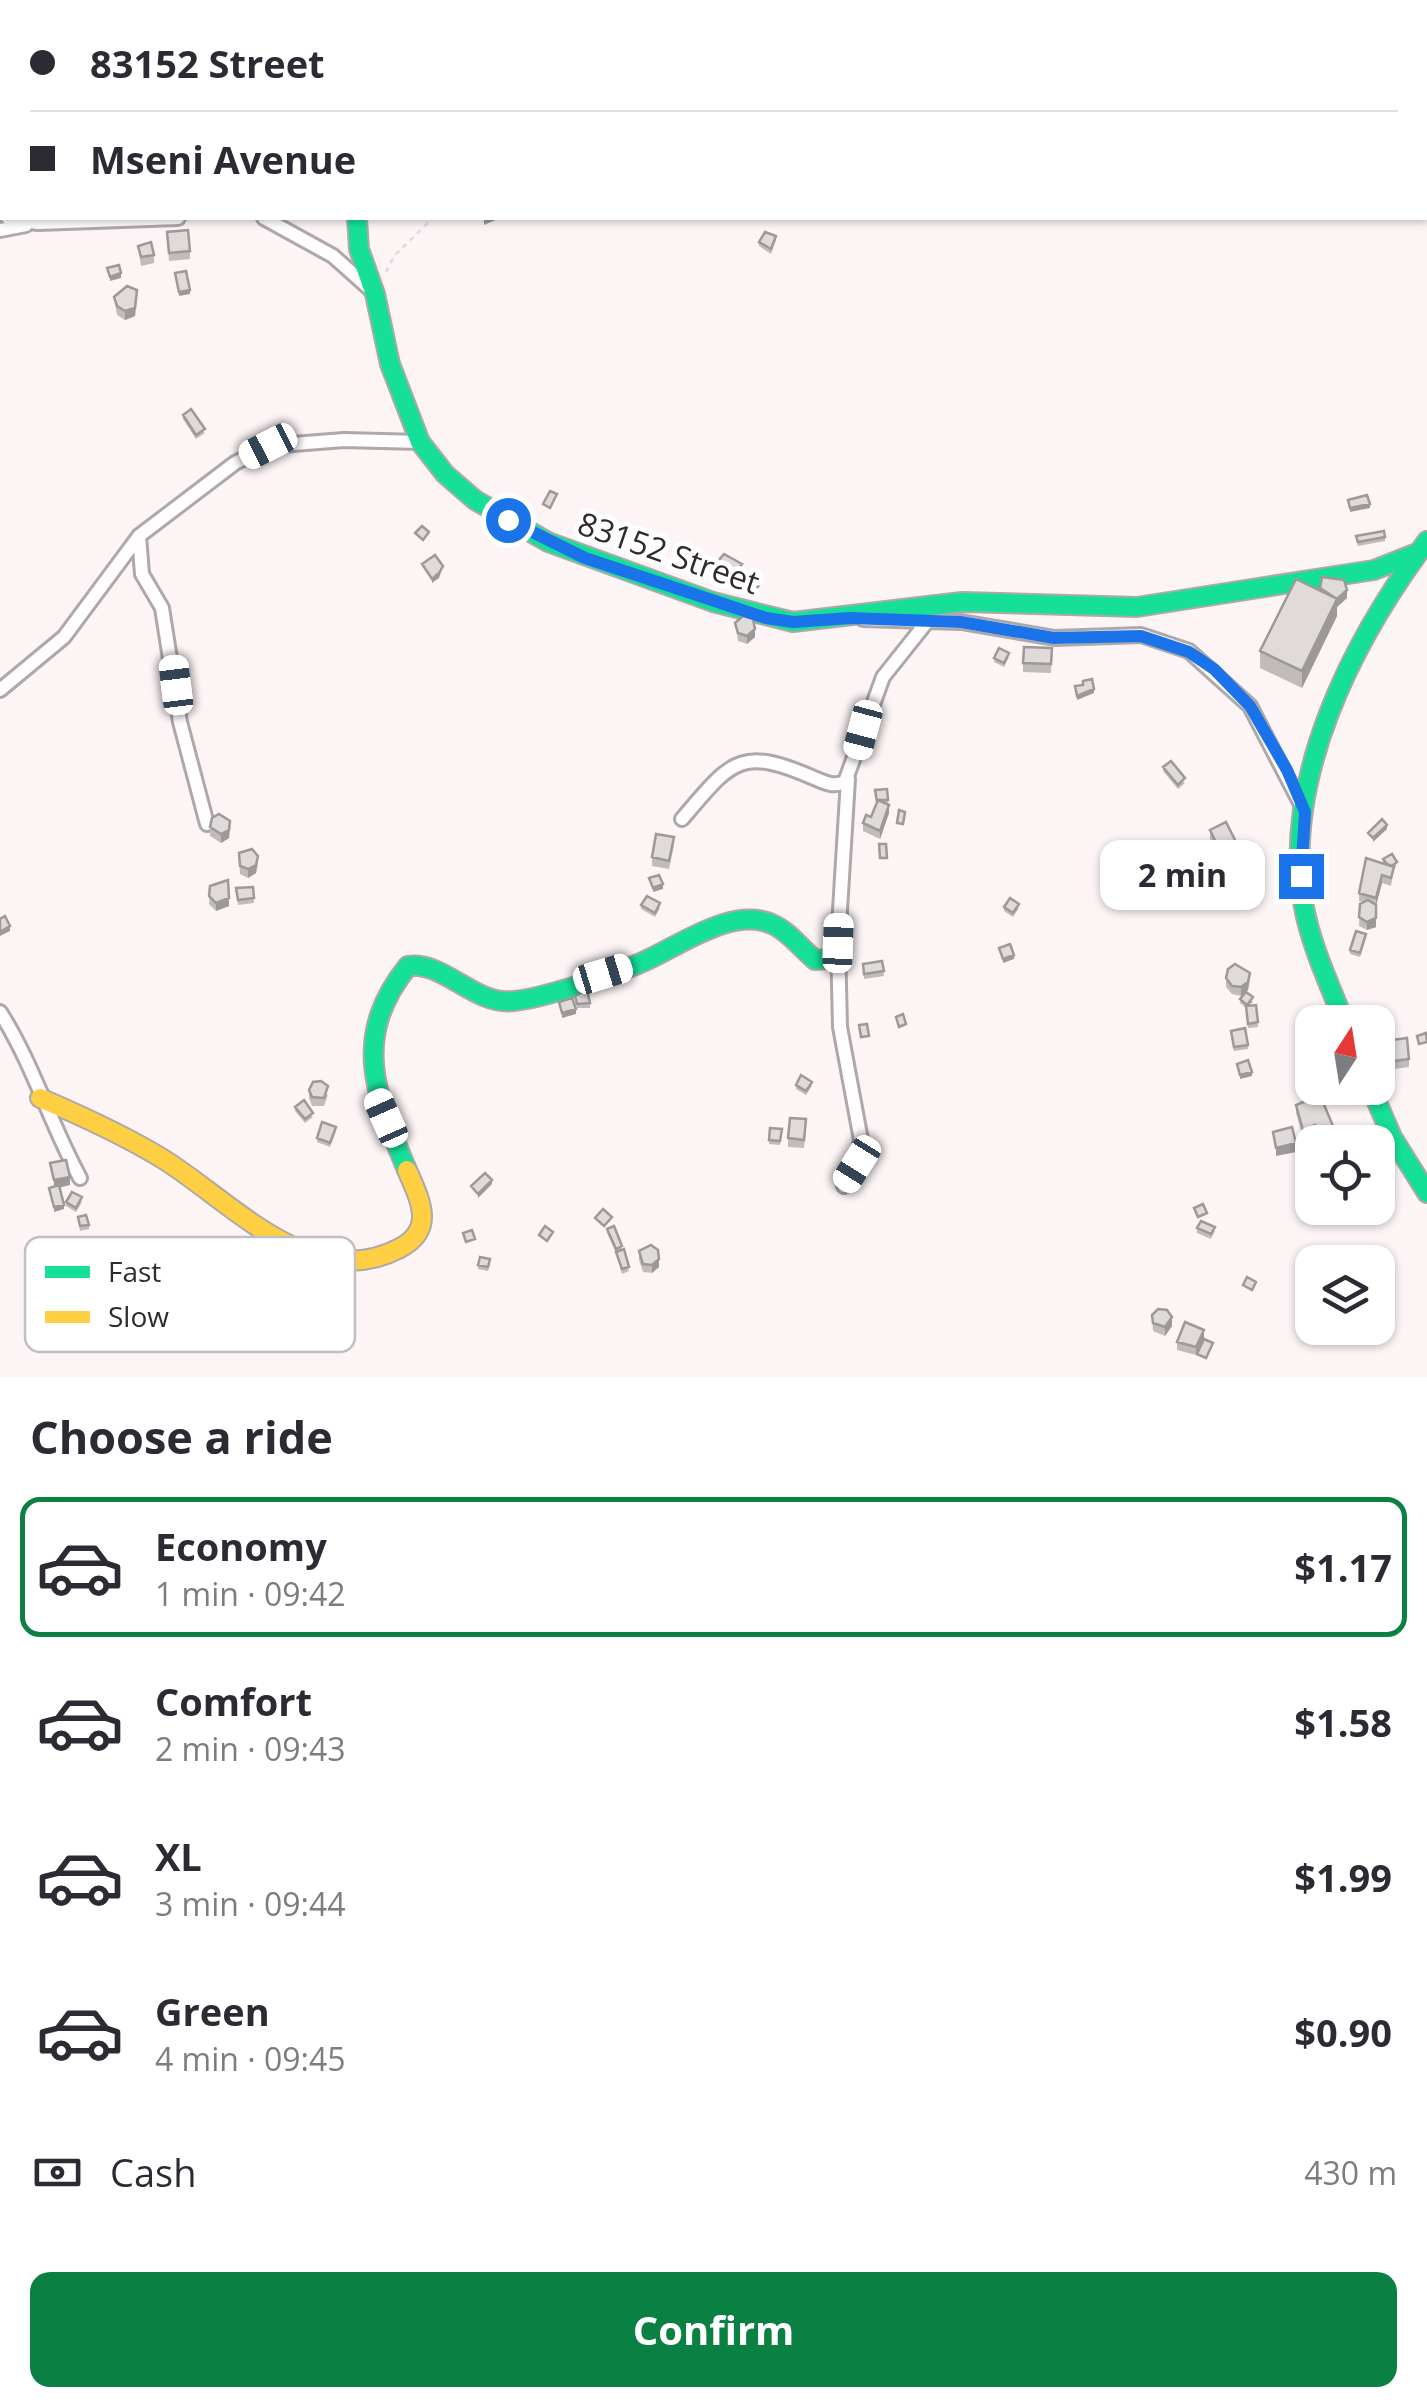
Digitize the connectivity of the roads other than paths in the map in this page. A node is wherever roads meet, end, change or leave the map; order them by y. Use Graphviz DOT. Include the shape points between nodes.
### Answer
graph roads {
  1 [pos="24,220"];
  2 [pos="108,220"];
  3 [pos="268,220"];
  4 [pos="357,220"];
  5 [pos="38,222"];
  6 [pos="0,230"];
  7 [pos="375,294"];
  8 [pos="420,442"];
  9 [pos="139,536"];
  10 [pos="1422,546"];
  11 [pos="850,618"];
  12 [pos="926,624"];
  13 [pos="0,690"];
  14 [pos="848,779"];
  15 [pos="1305,812"];
  16 [pos="682,819"];
  17 [pos="206,824"];
  18 [pos="838,943"];
  19 [pos="1338,1005"];
  20 [pos="0,1012"];
  21 [pos="40,1098"];
  22 [pos="1378,1105"];
  23 [pos="80,1178"];
  24 [pos="844,1186"];
  25 [pos="1427,1193"];
  26 [pos="282,1237"];
  27 [pos="355,1262"];
  1 -- 5 [label="street"];
  2 -- 5 [label="street"];
  3 -- 7 [label="street" via="333,256"];
  4 -- 7 [label="street, 83152 Street"];
  5 -- 6 [label="street"];
  7 -- 8 [label="street, 83152 Street" via="390,364"];
  8 -- 9 [label="street" via="268,446 193,492"];
  8 -- 11 [label="street, 83152 Street" via="475,500 585,558 766,618"];
  9 -- 13 [label="street" via="64,637"];
  9 -- 17 [label="street" via="142,574 162,608 180,722"];
  10 -- 11 [label="street, 83152 Street" via="1374,570 1169,604 962,602"];
  10 -- 15 [label="street" via="1394,581 1359,652 1332,716"];
  11 -- 12 [label="street, 83152 Street"];
  12 -- 14 [label="street" via="883,677"];
  12 -- 15 [label="street, 83152 Street" via="961,622 1054,638 1141,636 1189,652 1250,706"];
  14 -- 16 [label="street" via="832,785 767,760 741,760 724,769"];
  14 -- 18 [label="street"];
  15 -- 19 [label="street" via="1304,906"];
  18 -- 24 [label="street" via="840,1027 861,1140"];
  18 -- 27 [label="street" via="828,959 815,960 774,925 742,921 638,964 512,1002 480,996 422,964 408,966 383,1005 369,1062 424,1222 411,1242"];
  20 -- 21 [label="street" via="25,1053"];
  21 -- 23 [label="street"];
  21 -- 26 [label="street" via="164,1160"];
  22 -- 25 [label="street"];
}
